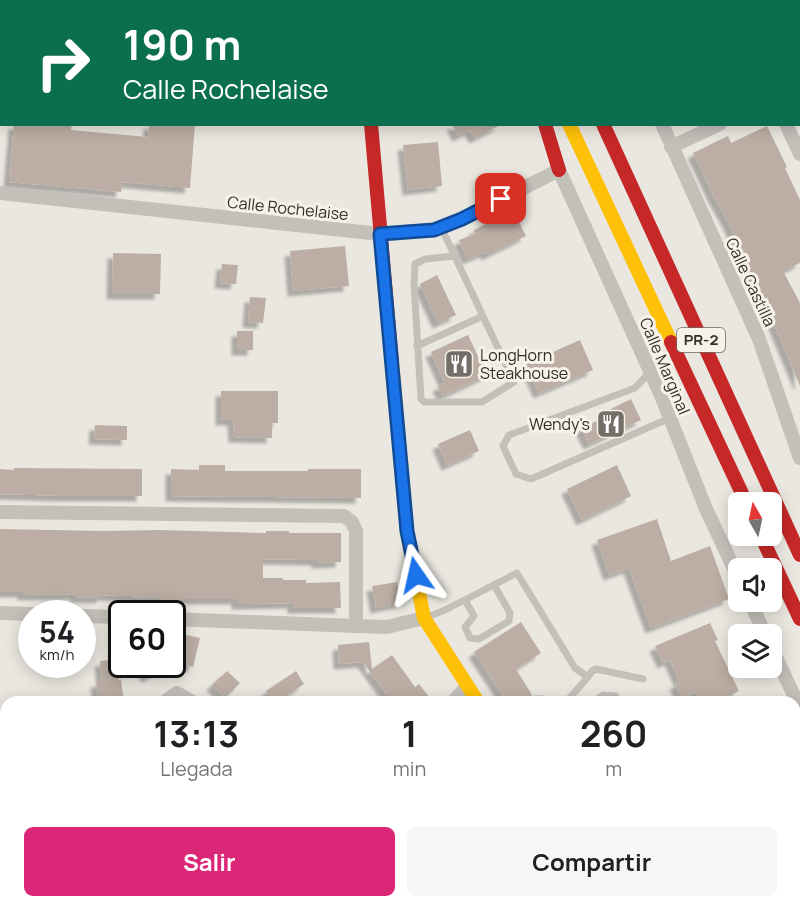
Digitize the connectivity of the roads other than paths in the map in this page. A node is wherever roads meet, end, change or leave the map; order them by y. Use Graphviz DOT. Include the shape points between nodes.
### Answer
graph roads {
  1 [pos="371,126"];
  2 [pos="547,126"];
  3 [pos="570,126"];
  4 [pos="604,126"];
  5 [pos="663,126"];
  6 [pos="716,126"];
  7 [pos="787,126"];
  8 [pos="671,147"];
  9 [pos="800,154"];
  10 [pos="559,170"];
  11 [pos="0,193"];
  12 [pos="441,226"];
  13 [pos="380,234"];
  14 [pos="455,256"];
  15 [pos="483,316"];
  16 [pos="417,346"];
  17 [pos="650,372"];
  18 [pos="669,418"];
  19 [pos="800,458"];
  20 [pos="741,492"];
  21 [pos="0,512"];
  22 [pos="766,546"];
  23 [pos="800,555"];
  24 [pos="729,558"];
  25 [pos="494,585"];
  26 [pos="465,600"];
  27 [pos="0,613"];
  28 [pos="18,614"];
  29 [pos="424,618"];
  30 [pos="800,619"];
  31 [pos="186,620"];
  32 [pos="356,626"];
  33 [pos="782,670"];
  34 [pos="588,676"];
  35 [pos="643,679"];
  36 [pos="467,686"];
  37 [pos="458,696"];
  38 [pos="474,696"];
  39 [pos="571,696"];
  40 [pos="794,696"];
  1 -- 13 [label="main road"];
  2 -- 10 [label="main road"];
  3 -- 20 [label="main road, PR-2"];
  4 -- 23 [label="main road, PR-2"];
  5 -- 8 [label="street, Calle Castilla"];
  6 -- 8 [label="street"];
  7 -- 9 [label="street"];
  8 -- 19 [label="street, Calle Castilla" via="759,339"];
  10 -- 12 [label="street, Calle Rochelaise"];
  10 -- 17 [label="street, Calle Marginal"];
  11 -- 13 [label="street, Calle Rochelaise"];
  12 -- 13 [label="street, Calle Rochelaise" via="434,230"];
  12 -- 14 [label="lane"];
  13 -- 29 [label="main road" via="407,531"];
  14 -- 15 [label="lane"];
  14 -- 16 [label="lane" via="415,264"];
  15 -- 16 [label="lane"];
  15 -- 16 [label="lane" via="514,382 482,402 420,399"];
  17 -- 18 [label="street, Calle Marginal"];
  17 -- 18 [label="lane" via="634,388 509,435 503,446 516,474 531,479"];
  18 -- 24 [label="street, Calle Marginal"];
  21 -- 32 [label="street" via="344,516 356,531"];
  22 -- 30 [label="main road"];
  25 -- 26 [label="lane"];
  25 -- 26 [label="lane" via="510,613 509,621 479,639 470,638 465,627 474,616"];
  25 -- 34 [label="lane" via="517,573 575,668"];
  26 -- 29 [label="lane"];
  27 -- 28 [label="street"];
  29 -- 32 [label="street" via="387,627"];
  29 -- 36 [label="main road"];
  31 -- 32 [label="street"];
  33 -- 40 [label="street"];
  34 -- 35 [label="lane" via="596,669"];
  34 -- 39 [label="lane"];
  36 -- 37 [label="street"];
  36 -- 38 [label="main road"];
}
